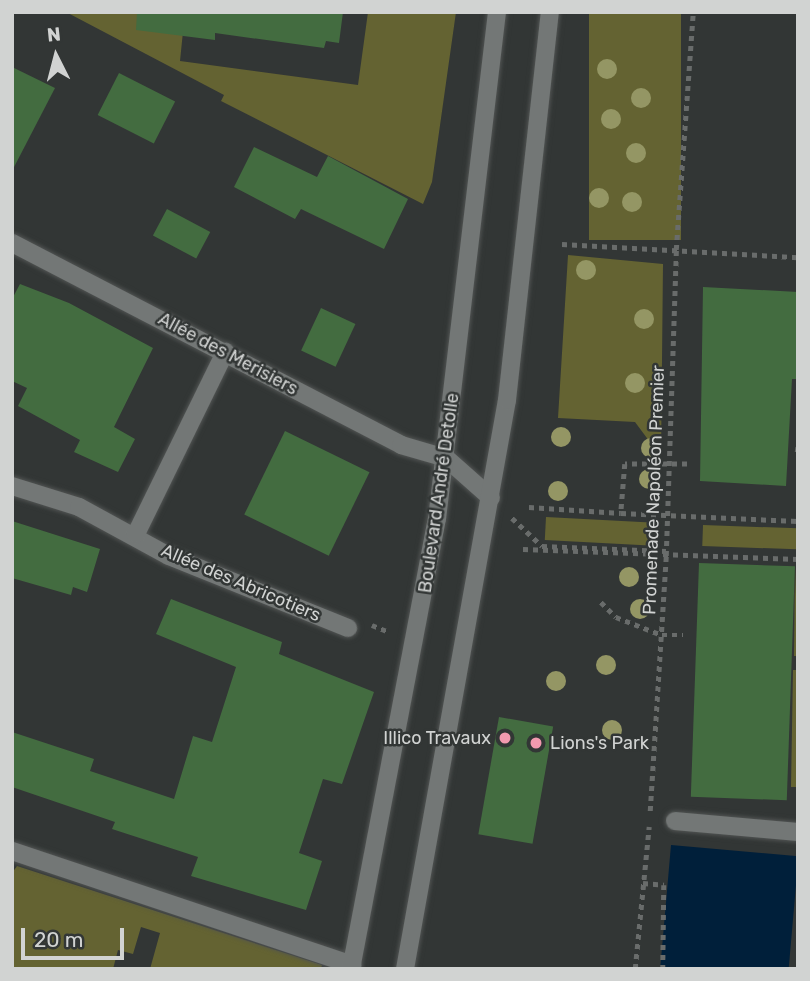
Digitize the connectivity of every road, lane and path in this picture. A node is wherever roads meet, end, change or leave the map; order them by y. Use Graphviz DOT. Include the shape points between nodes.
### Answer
graph roads {
  1 [pos="497,12"];
  2 [pos="550,12"];
  3 [pos="694,12"];
  4 [pos="12,243"];
  5 [pos="562,244"];
  6 [pos="676,250"];
  7 [pos="798,257"];
  8 [pos="225,352"];
  9 [pos="798,446"];
  10 [pos="797,452"];
  11 [pos="446,458"];
  12 [pos="669,463"];
  13 [pos="687,464"];
  14 [pos="12,486"];
  15 [pos="491,498"];
  16 [pos="529,508"];
  17 [pos="621,513"];
  18 [pos="667,516"];
  19 [pos="798,521"];
  20 [pos="136,534"];
  21 [pos="523,549"];
  22 [pos="666,553"];
  23 [pos="798,559"];
  24 [pos="601,601"];
  25 [pos="348,628"];
  26 [pos="662,635"];
  27 [pos="682,635"];
  28 [pos="675,821"];
  29 [pos="798,832"];
  30 [pos="12,851"];
  31 [pos="643,883"];
  32 [pos="352,967"];
  33 [pos="405,969"];
  34 [pos="635,969"];
  35 [pos="663,969"];
  1 -- 11 [label="main road, Boulevard André Detolle"];
  2 -- 15 [label="main road" via="507,400"];
  3 -- 6 [label="path, Promenade Napoléon Premier"];
  4 -- 8 [label="main road, Allée des Merisiers"];
  5 -- 6 [label="path"];
  6 -- 7 [label="path"];
  6 -- 12 [label="path, Promenade Napoléon Premier"];
  8 -- 11 [label="main road, Allée des Merisiers" via="401,445"];
  8 -- 20 [label="main road"];
  9 -- 10 [label="path"];
  11 -- 15 [label="main road"];
  11 -- 32 [label="main road, Boulevard André Detolle" via="388,794"];
  12 -- 13 [label="path"];
  12 -- 17 [label="path" via="625,464"];
  12 -- 18 [label="path, Promenade Napoléon Premier"];
  14 -- 20 [label="main road, Allée des Abricotiers" via="79,507"];
  15 -- 22 [label="path" via="542,546"];
  15 -- 33 [label="main road"];
  16 -- 17 [label="path"];
  17 -- 18 [label="path"];
  18 -- 19 [label="path"];
  18 -- 22 [label="path, Promenade Napoléon Premier"];
  20 -- 25 [label="main road, Allée des Abricotiers" via="169,556"];
  21 -- 22 [label="path"];
  22 -- 23 [label="path"];
  22 -- 26 [label="path, Promenade Napoléon Premier"];
  24 -- 26 [label="path" via="616,617"];
  26 -- 27 [label="path"];
  26 -- 31 [label="path, Promenade Napoléon Premier"];
  28 -- 29 [label="main road"];
  30 -- 32 [label="main road"];
  31 -- 34 [label="path, Promenade Napoléon Premier"];
  31 -- 35 [label="path" via="664,885"];
}
